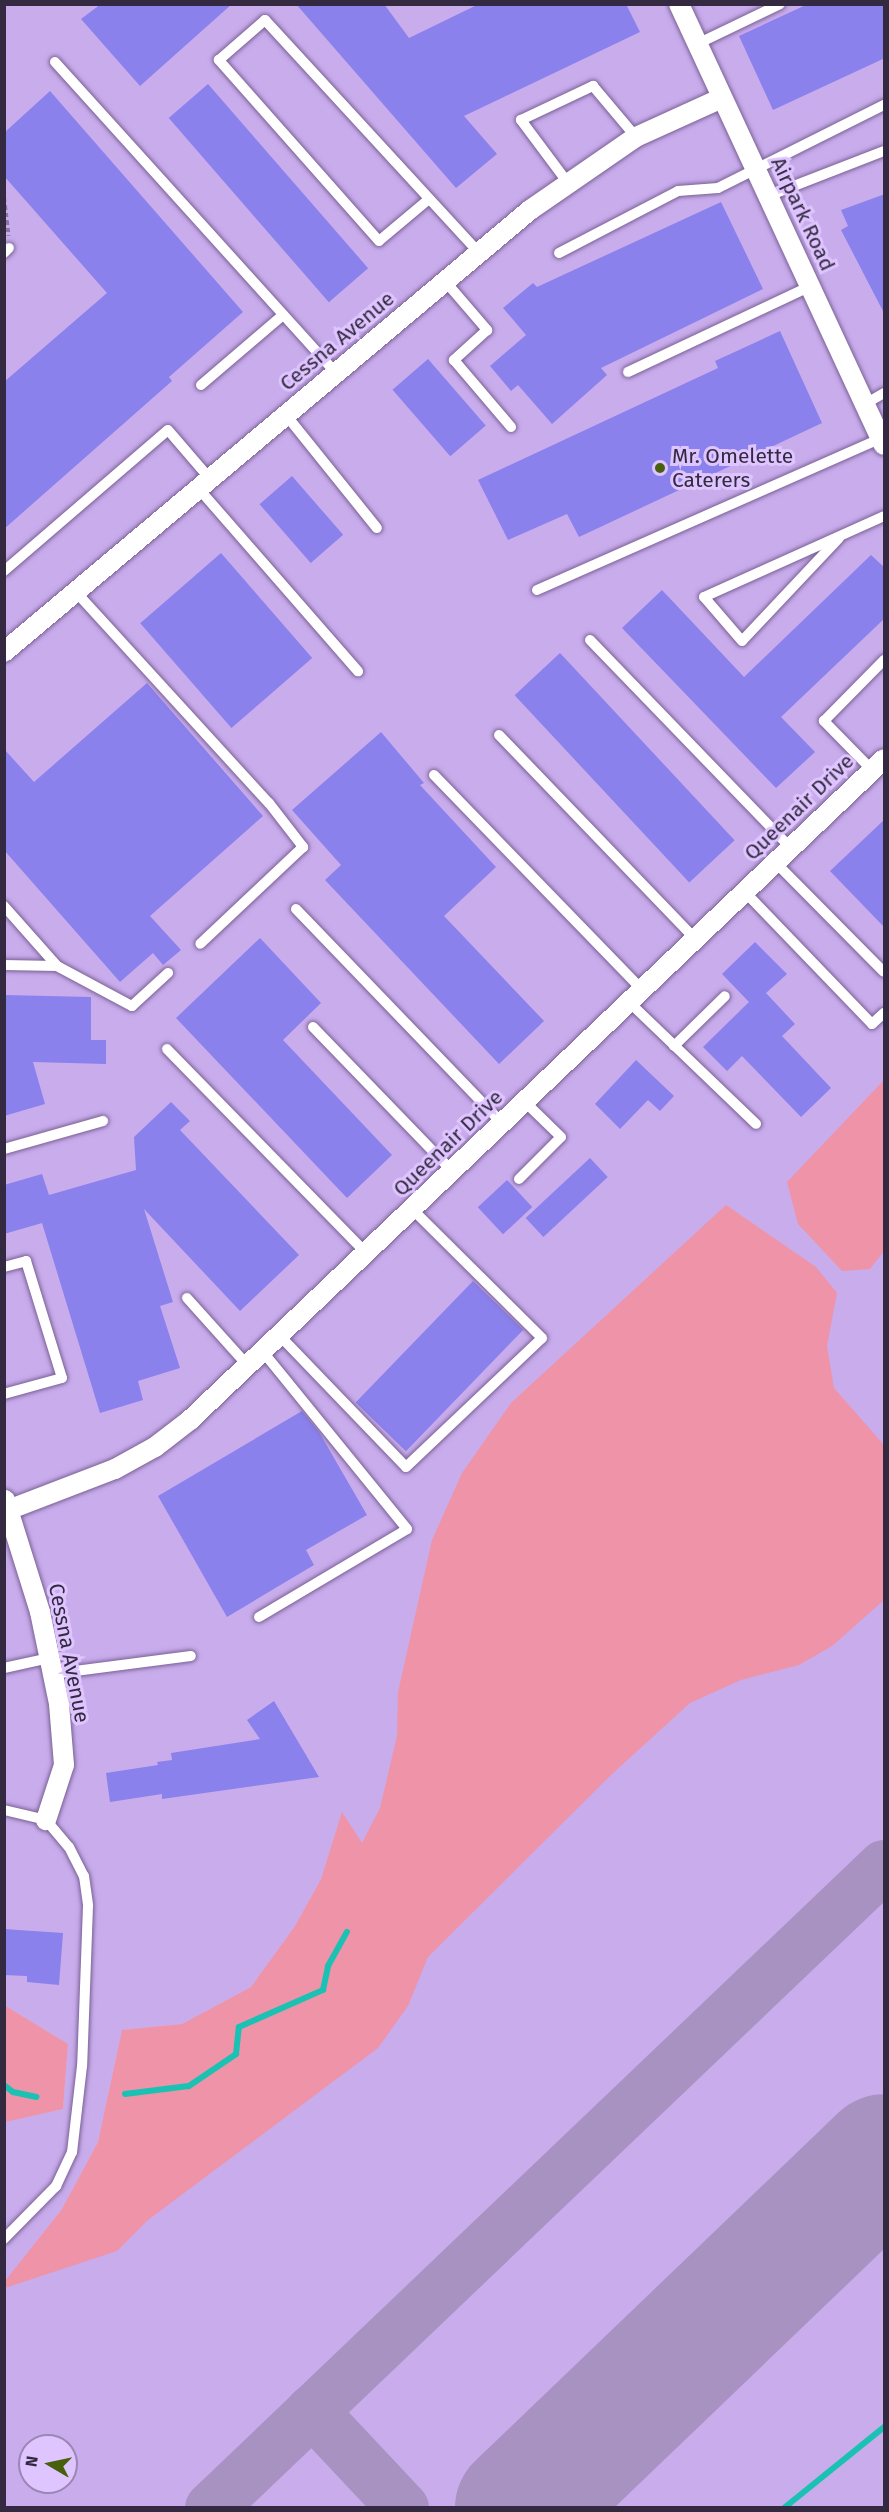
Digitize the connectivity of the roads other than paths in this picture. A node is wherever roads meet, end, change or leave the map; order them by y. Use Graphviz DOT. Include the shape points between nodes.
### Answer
graph roads {
  1 [pos="679,4"];
  2 [pos="780,4"];
  3 [pos="697,44"];
  4 [pos="56,62"];
  5 [pos="722,98"];
  6 [pos="885,105"];
  7 [pos="636,137"];
  8 [pos="885,151"];
  9 [pos="756,169"];
  10 [pos="568,183"];
  11 [pos="768,196"];
  12 [pos="429,199"];
  13 [pos="478,253"];
  14 [pos="559,253"];
  15 [pos="445,281"];
  16 [pos="811,286"];
  17 [pos="283,315"];
  18 [pos="628,372"];
  19 [pos="336,373"];
  20 [pos="201,385"];
  21 [pos="885,393"];
  22 [pos="866,404"];
  23 [pos="286,415"];
  24 [pos="511,427"];
  25 [pos="883,441"];
  26 [pos="205,484"];
  27 [pos="885,516"];
  28 [pos="377,528"];
  29 [pos="839,538"];
  30 [pos="4,571"];
  31 [pos="537,590"];
  32 [pos="76,592"];
  33 [pos="590,640"];
  34 [pos="4,652"];
  35 [pos="885,660"];
  36 [pos="358,671"];
  37 [pos="499,735"];
  38 [pos="879,764"];
  39 [pos="434,775"];
  40 [pos="791,848"];
  41 [pos="776,862"];
  42 [pos="745,892"];
  43 [pos="4,906"];
  44 [pos="296,909"];
  45 [pos="695,939"];
  46 [pos="200,944"];
  47 [pos="4,965"];
  48 [pos="57,966"];
  49 [pos="885,972"];
  50 [pos="168,973"];
  51 [pos="635,996"];
  52 [pos="725,996"];
  53 [pos="885,1013"];
  54 [pos="313,1027"];
  55 [pos="674,1046"];
  56 [pos="167,1049"];
  57 [pos="525,1102"];
  58 [pos="103,1121"];
  59 [pos="503,1124"];
  60 [pos="756,1124"];
  61 [pos="4,1149"];
  62 [pos="453,1172"];
  63 [pos="519,1179"];
  64 [pos="413,1210"];
  65 [pos="368,1254"];
  66 [pos="4,1267"];
  67 [pos="187,1298"];
  68 [pos="281,1337"];
  69 [pos="264,1353"];
  70 [pos="249,1366"];
  71 [pos="4,1394"];
  72 [pos="7,1504"];
  73 [pos="259,1617"];
  74 [pos="191,1656"];
  75 [pos="51,1666"];
  76 [pos="4,1668"];
  77 [pos="4,1810"];
  78 [pos="46,1820"];
  79 [pos="4,2239"];
  1 -- 3 [label="street, Airpark Road"];
  2 -- 3 [label="lane"];
  3 -- 5 [label="street, Airpark Road"];
  4 -- 17 [label="lane"];
  5 -- 7 [label="street, Cessna Avenue"];
  5 -- 9 [label="street, Airpark Road"];
  6 -- 9 [label="lane"];
  7 -- 10 [label="street, Cessna Avenue"];
  7 -- 10 [label="lane" via="593,86 521,120"];
  8 -- 11 [label="lane"];
  9 -- 11 [label="street, Airpark Road"];
  9 -- 14 [label="lane" via="718,188 678,191"];
  10 -- 13 [label="street, Cessna Avenue"];
  11 -- 16 [label="street, Airpark Road"];
  12 -- 12 [label="lane" via="265,20 219,60 379,241"];
  12 -- 13 [label="lane"];
  13 -- 15 [label="street, Cessna Avenue"];
  15 -- 19 [label="street, Cessna Avenue"];
  15 -- 24 [label="lane" via="488,330 453,360"];
  16 -- 18 [label="lane"];
  16 -- 22 [label="street, Airpark Road"];
  17 -- 19 [label="lane"];
  17 -- 20 [label="lane"];
  19 -- 23 [label="street, Cessna Avenue"];
  21 -- 22 [label="lane"];
  22 -- 25 [label="street, Airpark Road"];
  23 -- 26 [label="street, Cessna Avenue"];
  23 -- 28 [label="lane"];
  25 -- 31 [label="lane"];
  26 -- 30 [label="lane" via="168,430"];
  26 -- 32 [label="street, Cessna Avenue"];
  26 -- 36 [label="lane"];
  27 -- 29 [label="lane"];
  29 -- 29 [label="lane" via="798,556 704,597 742,640"];
  32 -- 34 [label="street, Cessna Avenue"];
  32 -- 46 [label="lane" via="269,803 303,847"];
  33 -- 40 [label="lane"];
  35 -- 38 [label="lane" via="824,721"];
  37 -- 45 [label="lane"];
  38 -- 40 [label="street, Queenair Drive"];
  39 -- 51 [label="lane"];
  40 -- 41 [label="street, Queenair Drive"];
  41 -- 42 [label="street, Queenair Drive"];
  41 -- 49 [label="lane"];
  42 -- 45 [label="street, Queenair Drive"];
  42 -- 53 [label="lane" via="872,1024"];
  43 -- 48 [label="lane"];
  44 -- 59 [label="lane"];
  45 -- 51 [label="street, Queenair Drive"];
  47 -- 48 [label="lane"];
  48 -- 50 [label="lane" via="132,1006"];
  51 -- 55 [label="lane"];
  51 -- 57 [label="street, Queenair Drive"];
  52 -- 55 [label="lane"];
  54 -- 62 [label="lane"];
  55 -- 60 [label="lane"];
  56 -- 65 [label="lane"];
  57 -- 59 [label="street, Queenair Drive"];
  57 -- 63 [label="lane" via="561,1137"];
  58 -- 61 [label="lane"];
  59 -- 62 [label="street, Queenair Drive"];
  62 -- 64 [label="street, Queenair Drive"];
  64 -- 65 [label="street, Queenair Drive"];
  64 -- 68 [label="lane" via="542,1338 406,1467"];
  65 -- 68 [label="street, Queenair Drive"];
  66 -- 71 [label="lane" via="26,1261 62,1378"];
  67 -- 70 [label="lane"];
  68 -- 69 [label="street, Queenair Drive"];
  69 -- 70 [label="street, Queenair Drive"];
  69 -- 73 [label="lane" via="407,1529"];
  70 -- 72 [label="street, Queenair Drive" via="155,1447 116,1469"];
  72 -- 75 [label="street, Cessna Avenue" via="40,1612"];
  74 -- 75 [label="lane"];
  75 -- 76 [label="lane"];
  75 -- 78 [label="street, Cessna Avenue" via="64,1765"];
  77 -- 78 [label="lane"];
  78 -- 79 [label="lane" via="79,1866 88,1906 77,2118 67,2169 37,2208"];
}
